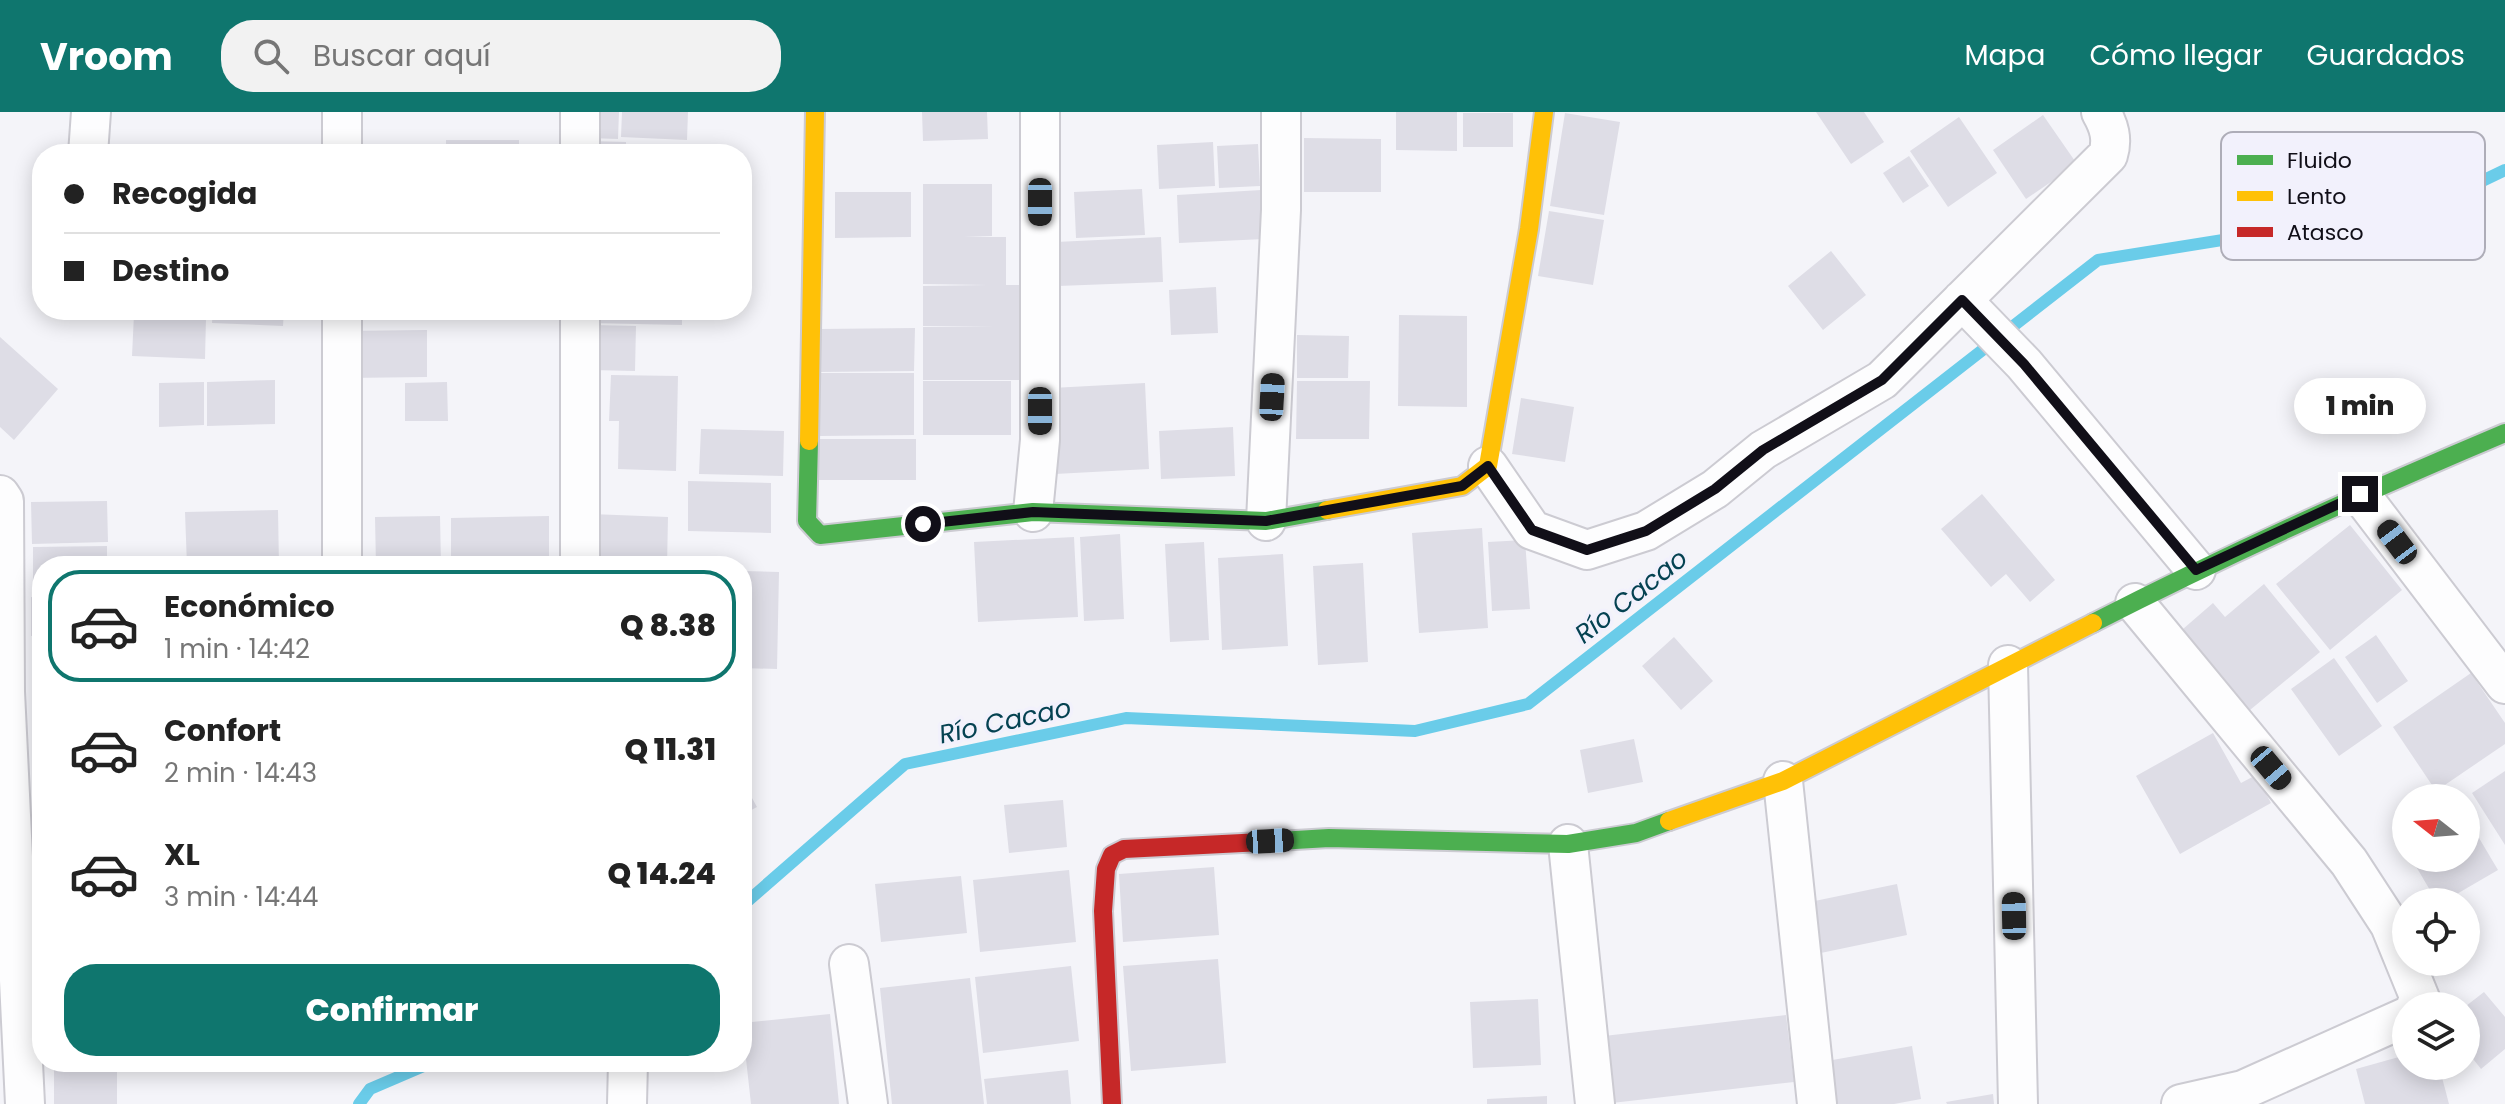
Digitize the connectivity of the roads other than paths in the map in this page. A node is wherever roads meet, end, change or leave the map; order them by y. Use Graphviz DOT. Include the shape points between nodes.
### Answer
graph roads {
  1 [pos="91,112"];
  2 [pos="342,112"];
  3 [pos="580,112"];
  4 [pos="815,112"];
  5 [pos="1040,112"];
  6 [pos="1281,112"];
  7 [pos="1544,112"];
  8 [pos="2101,112"];
  9 [pos="89,144"];
  10 [pos="342,144"];
  11 [pos="580,144"];
  12 [pos="1970,310"];
  13 [pos="342,320"];
  14 [pos="580,320"];
  15 [pos="2505,433"];
  16 [pos="1488,466"];
  17 [pos="2360,494"];
  18 [pos="0,495"];
  19 [pos="1033,512"];
  20 [pos="1266,521"];
  21 [pos="342,556"];
  22 [pos="580,556"];
  23 [pos="2196,570"];
  24 [pos="2135,603"];
  25 [pos="2008,665"];
  26 [pos="2505,684"];
  27 [pos="1783,781"];
  28 [pos="1568,844"];
  29 [pos="20,964"];
  30 [pos="849,964"];
  31 [pos="2417,992"];
  32 [pos="2392,1024"];
  33 [pos="628,1072"];
  34 [pos="2243,1097"];
  35 [pos="25,1104"];
  36 [pos="627,1104"];
  37 [pos="868,1104"];
  38 [pos="1112,1104"];
  39 [pos="1595,1104"];
  40 [pos="1817,1104"];
  41 [pos="2018,1104"];
  42 [pos="2181,1104"];
  1 -- 9 [label="street"];
  2 -- 10 [label="street"];
  3 -- 11 [label="street"];
  4 -- 19 [label="street" via="807,521 820,535"];
  5 -- 19 [label="street" via="1040,440"];
  6 -- 20 [label="street"];
  7 -- 16 [label="street"];
  8 -- 12 [label="street" via="2112,143 2108,155"];
  12 -- 16 [label="street" via="1882,380 1763,450 1715,489 1646,531 1587,550 1532,530"];
  12 -- 23 [label="street"];
  13 -- 21 [label="street"];
  14 -- 22 [label="street"];
  15 -- 17 [label="street"];
  16 -- 20 [label="street" via="1462,486"];
  17 -- 23 [label="street"];
  17 -- 26 [label="street"];
  18 -- 29 [label="street"];
  19 -- 20 [label="street"];
  23 -- 24 [label="street"];
  24 -- 25 [label="street"];
  24 -- 31 [label="street" via="2349,862 2390,925"];
  25 -- 27 [label="street"];
  25 -- 41 [label="street"];
  27 -- 28 [label="street" via="1636,833"];
  27 -- 40 [label="street"];
  28 -- 38 [label="street" via="1329,838 1124,849 1112,855 1103,911"];
  28 -- 39 [label="street"];
  29 -- 35 [label="street"];
  30 -- 37 [label="street"];
  32 -- 34 [label="street"];
  33 -- 36 [label="street"];
  34 -- 42 [label="street"];
}
